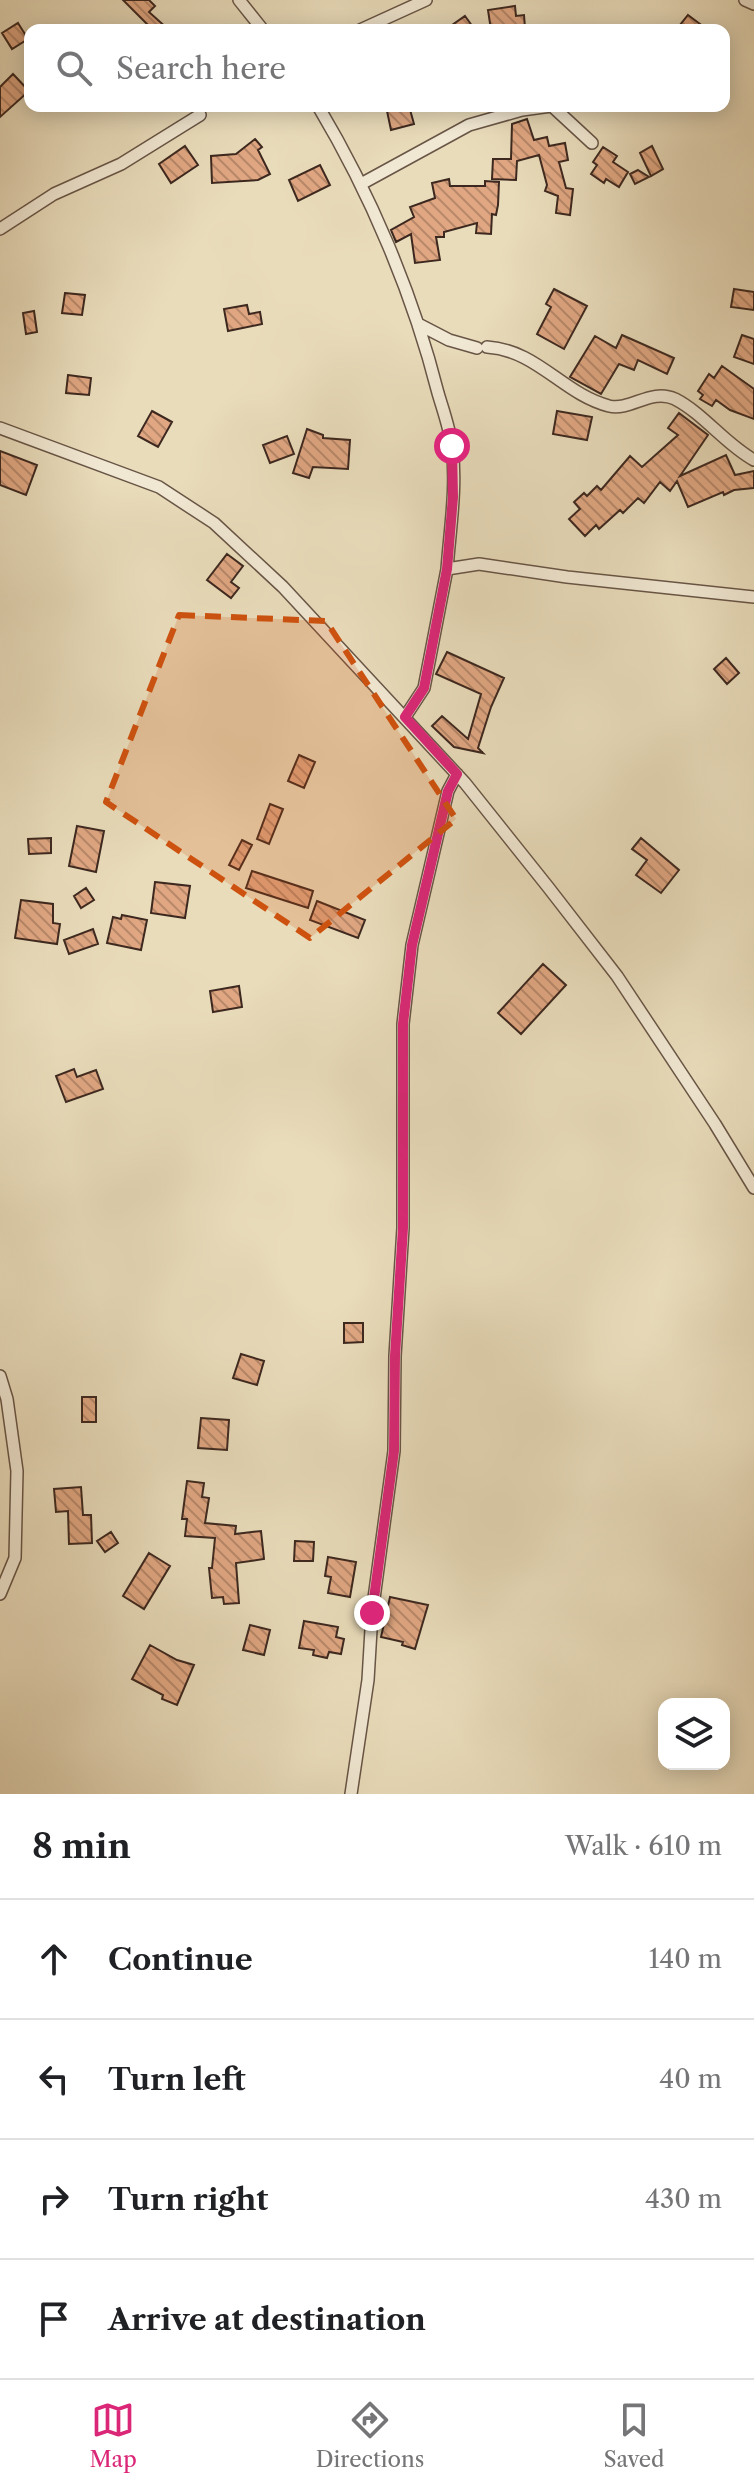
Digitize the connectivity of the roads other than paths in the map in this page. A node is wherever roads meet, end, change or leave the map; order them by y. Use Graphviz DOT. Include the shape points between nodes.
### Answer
graph roads {
  1 [pos="239,0"];
  2 [pos="426,0"];
  3 [pos="745,0"];
  4 [pos="754,4"];
  5 [pos="258,24"];
  6 [pos="373,24"];
  7 [pos="322,112"];
  8 [pos="515,112"];
  9 [pos="558,112"];
  10 [pos="200,115"];
  11 [pos="592,143"];
  12 [pos="361,184"];
  13 [pos="0,229"];
  14 [pos="420,325"];
  15 [pos="0,428"];
  16 [pos="754,460"];
  17 [pos="447,569"];
  18 [pos="754,597"];
  19 [pos="405,717"];
  20 [pos="457,774"];
  21 [pos="754,1188"];
  22 [pos="0,1376"];
  23 [pos="0,1594"];
  24 [pos="351,1794"];
  1 -- 5 [label="street"];
  2 -- 6 [label="street"];
  3 -- 4 [label="street"];
  7 -- 12 [label="street"];
  8 -- 12 [label="street" via="469,125"];
  9 -- 11 [label="street"];
  10 -- 13 [label="street"];
  12 -- 14 [label="street"];
  14 -- 16 [label="street" via="449,340 508,348 613,407 652,395 673,398"];
  14 -- 17 [label="street" via="452,446"];
  15 -- 19 [label="street" via="159,487 214,523 283,587"];
  17 -- 18 [label="street" via="479,564"];
  17 -- 19 [label="street" via="424,688"];
  19 -- 20 [label="street"];
  20 -- 21 [label="street" via="617,976"];
  20 -- 24 [label="street" via="448,791 412,945 403,1024 403,1228 394,1451"];
  22 -- 23 [label="street" via="17,1471 15,1558"];
}
